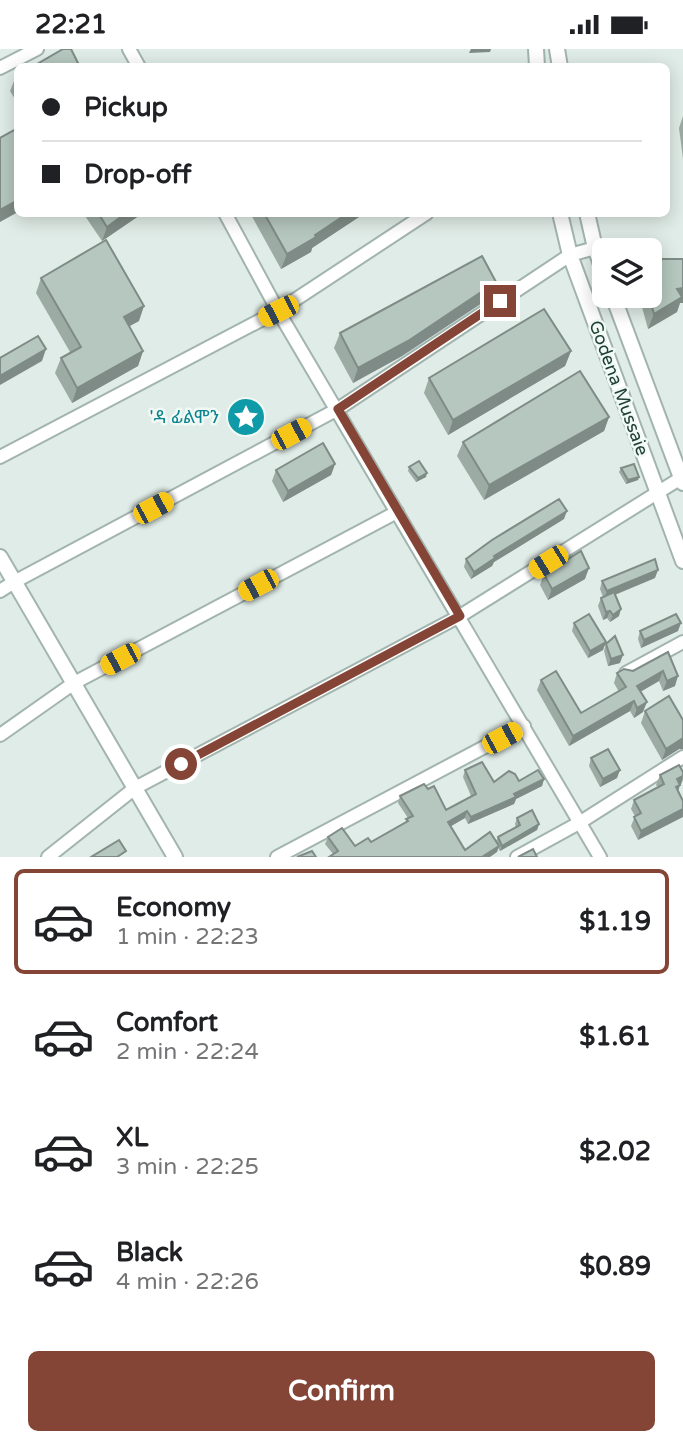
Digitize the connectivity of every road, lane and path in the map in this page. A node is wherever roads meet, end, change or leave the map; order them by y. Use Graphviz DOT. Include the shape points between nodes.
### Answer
graph roads {
  1 [pos="33,50"];
  2 [pos="0,68"];
  3 [pos="227,217"];
  4 [pos="421,217"];
  5 [pos="561,217"];
  6 [pos="588,217"];
  7 [pos="593,238"];
  8 [pos="592,250"];
  9 [pos="570,255"];
  10 [pos="618,308"];
  11 [pos="278,311"];
  12 [pos="338,409"];
  13 [pos="0,457"];
  14 [pos="682,480"];
  15 [pos="658,494"];
  16 [pos="397,512"];
  17 [pos="0,558"];
  18 [pos="683,561"];
  19 [pos="14,582"];
  20 [pos="0,591"];
  21 [pos="460,616"];
  22 [pos="683,642"];
  23 [pos="626,673"];
  24 [pos="74,683"];
  25 [pos="524,726"];
  26 [pos="0,735"];
  27 [pos="683,757"];
  28 [pos="135,788"];
  29 [pos="579,823"];
  30 [pos="48,857"];
  31 [pos="175,857"];
  32 [pos="277,857"];
  33 [pos="517,857"];
  34 [pos="600,857"];
  1 -- 2 [label="street"];
  3 -- 11 [label="street"];
  4 -- 11 [label="street"];
  5 -- 9 [label="street, Godena Mussaie"];
  6 -- 7 [label="street"];
  8 -- 9 [label="street"];
  9 -- 12 [label="street"];
  9 -- 15 [label="street, Godena Mussaie"];
  10 -- 14 [label="street, Godena Mussaie"];
  11 -- 12 [label="street"];
  11 -- 13 [label="street"];
  12 -- 16 [label="street"];
  12 -- 19 [label="street"];
  14 -- 15 [label="street"];
  15 -- 18 [label="street, Godena Mussaie"];
  15 -- 21 [label="street"];
  16 -- 21 [label="street"];
  16 -- 24 [label="street"];
  17 -- 19 [label="street"];
  19 -- 20 [label="street"];
  19 -- 24 [label="street"];
  21 -- 25 [label="street"];
  21 -- 28 [label="street"];
  22 -- 23 [label="street"];
  24 -- 26 [label="street"];
  24 -- 28 [label="street"];
  25 -- 29 [label="street"];
  25 -- 32 [label="street"];
  27 -- 29 [label="street"];
  28 -- 30 [label="street"];
  28 -- 31 [label="street"];
  29 -- 33 [label="street"];
  29 -- 34 [label="street"];
}
